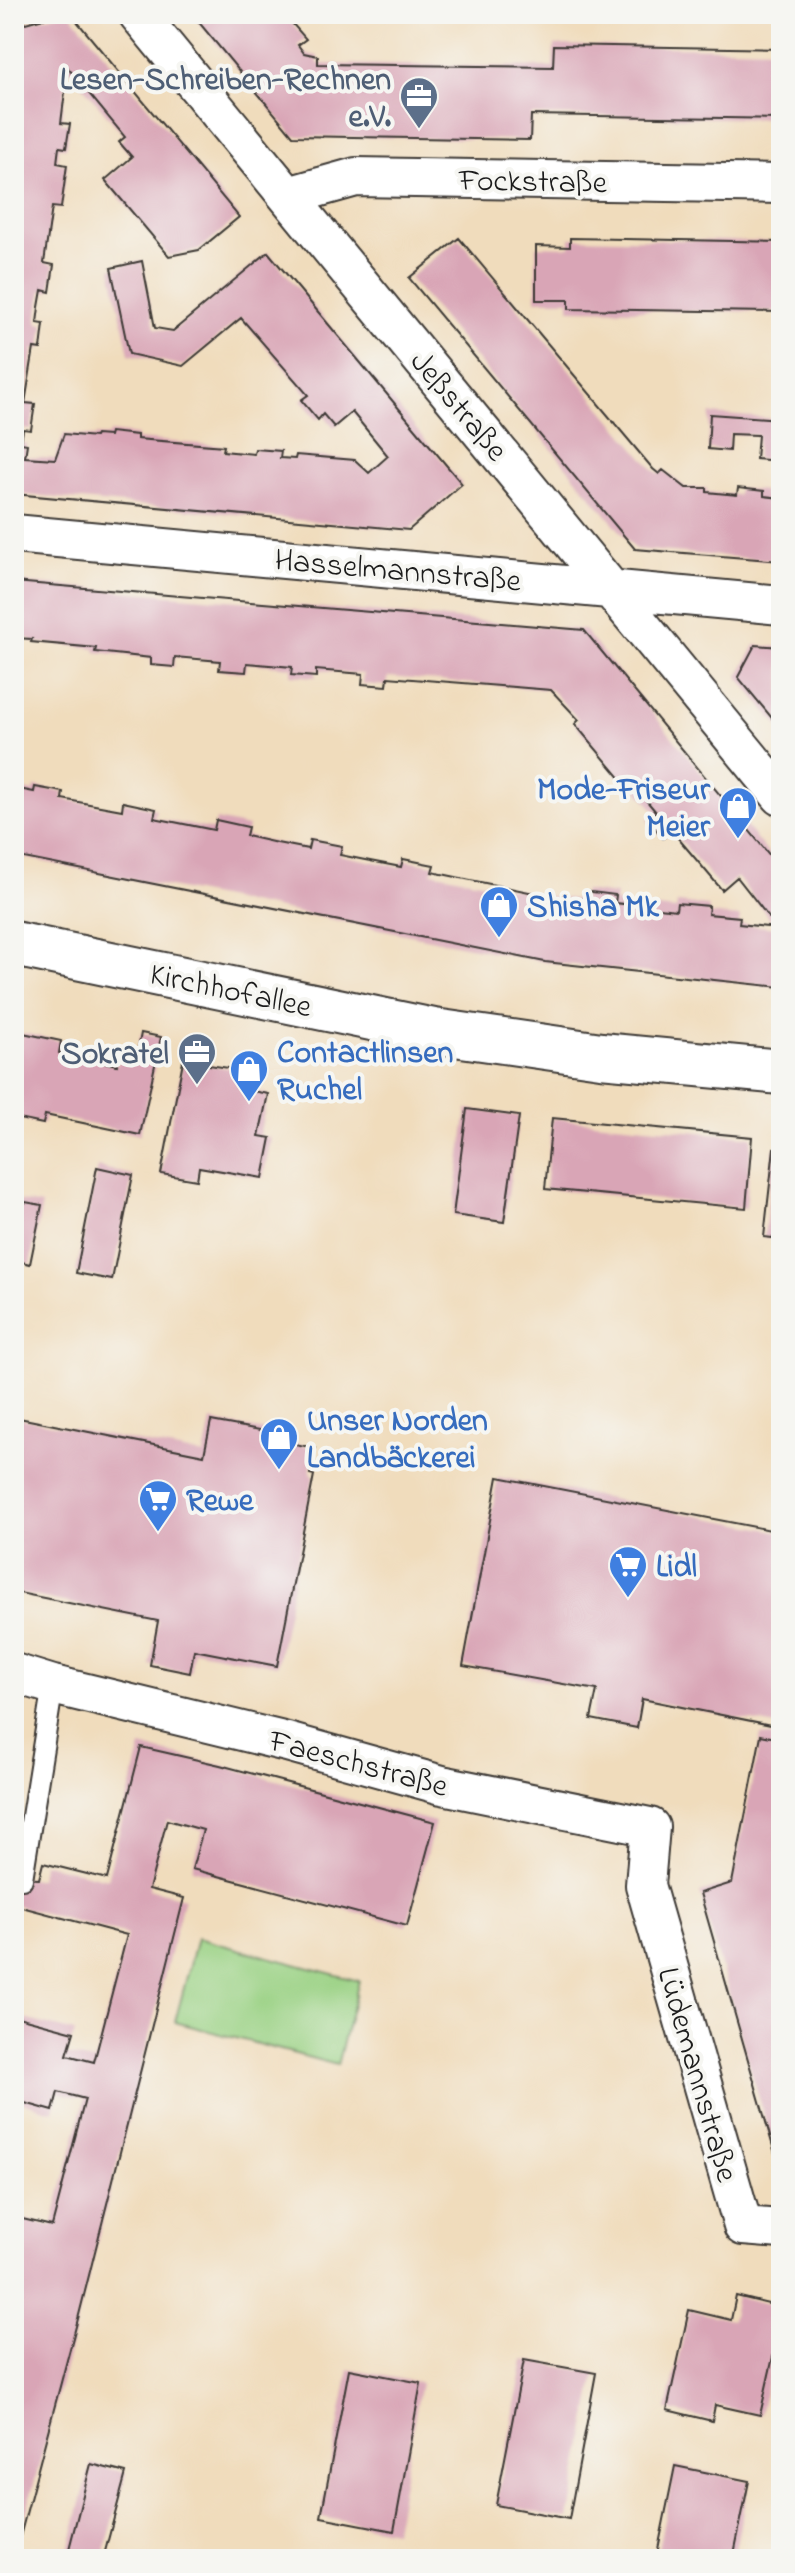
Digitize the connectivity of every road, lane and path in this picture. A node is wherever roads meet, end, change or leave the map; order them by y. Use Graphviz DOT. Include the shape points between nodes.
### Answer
graph roads {
  1 [pos="138,14"];
  2 [pos="781,184"];
  3 [pos="288,196"];
  4 [pos="14,534"];
  5 [pos="612,589"];
  6 [pos="781,605"];
  7 [pos="781,796"];
  8 [pos="14,944"];
  9 [pos="781,1072"];
  10 [pos="14,1673"];
  11 [pos="53,1685"];
  12 [pos="22,1879"];
  13 [pos="645,1885"];
  14 [pos="781,2229"];
  1 -- 3 [label="street, Jeßstraße"];
  2 -- 3 [label="street, Fockstraße" via="356,177"];
  3 -- 5 [label="street, Jeßstraße"];
  4 -- 5 [label="street, Hasselmannstraße"];
  5 -- 6 [label="street, Hasselmannstraße"];
  5 -- 7 [label="street, Jeßstraße"];
  8 -- 9 [label="street, Kirchhofallee" via="434,1031 601,1055"];
  10 -- 11 [label="street, Faeschstraße"];
  11 -- 12 [label="lane"];
  11 -- 13 [label="street, Faeschstraße" via="442,1785 650,1827"];
  13 -- 14 [label="street, Lüdemannstraße" via="743,2226"];
}
